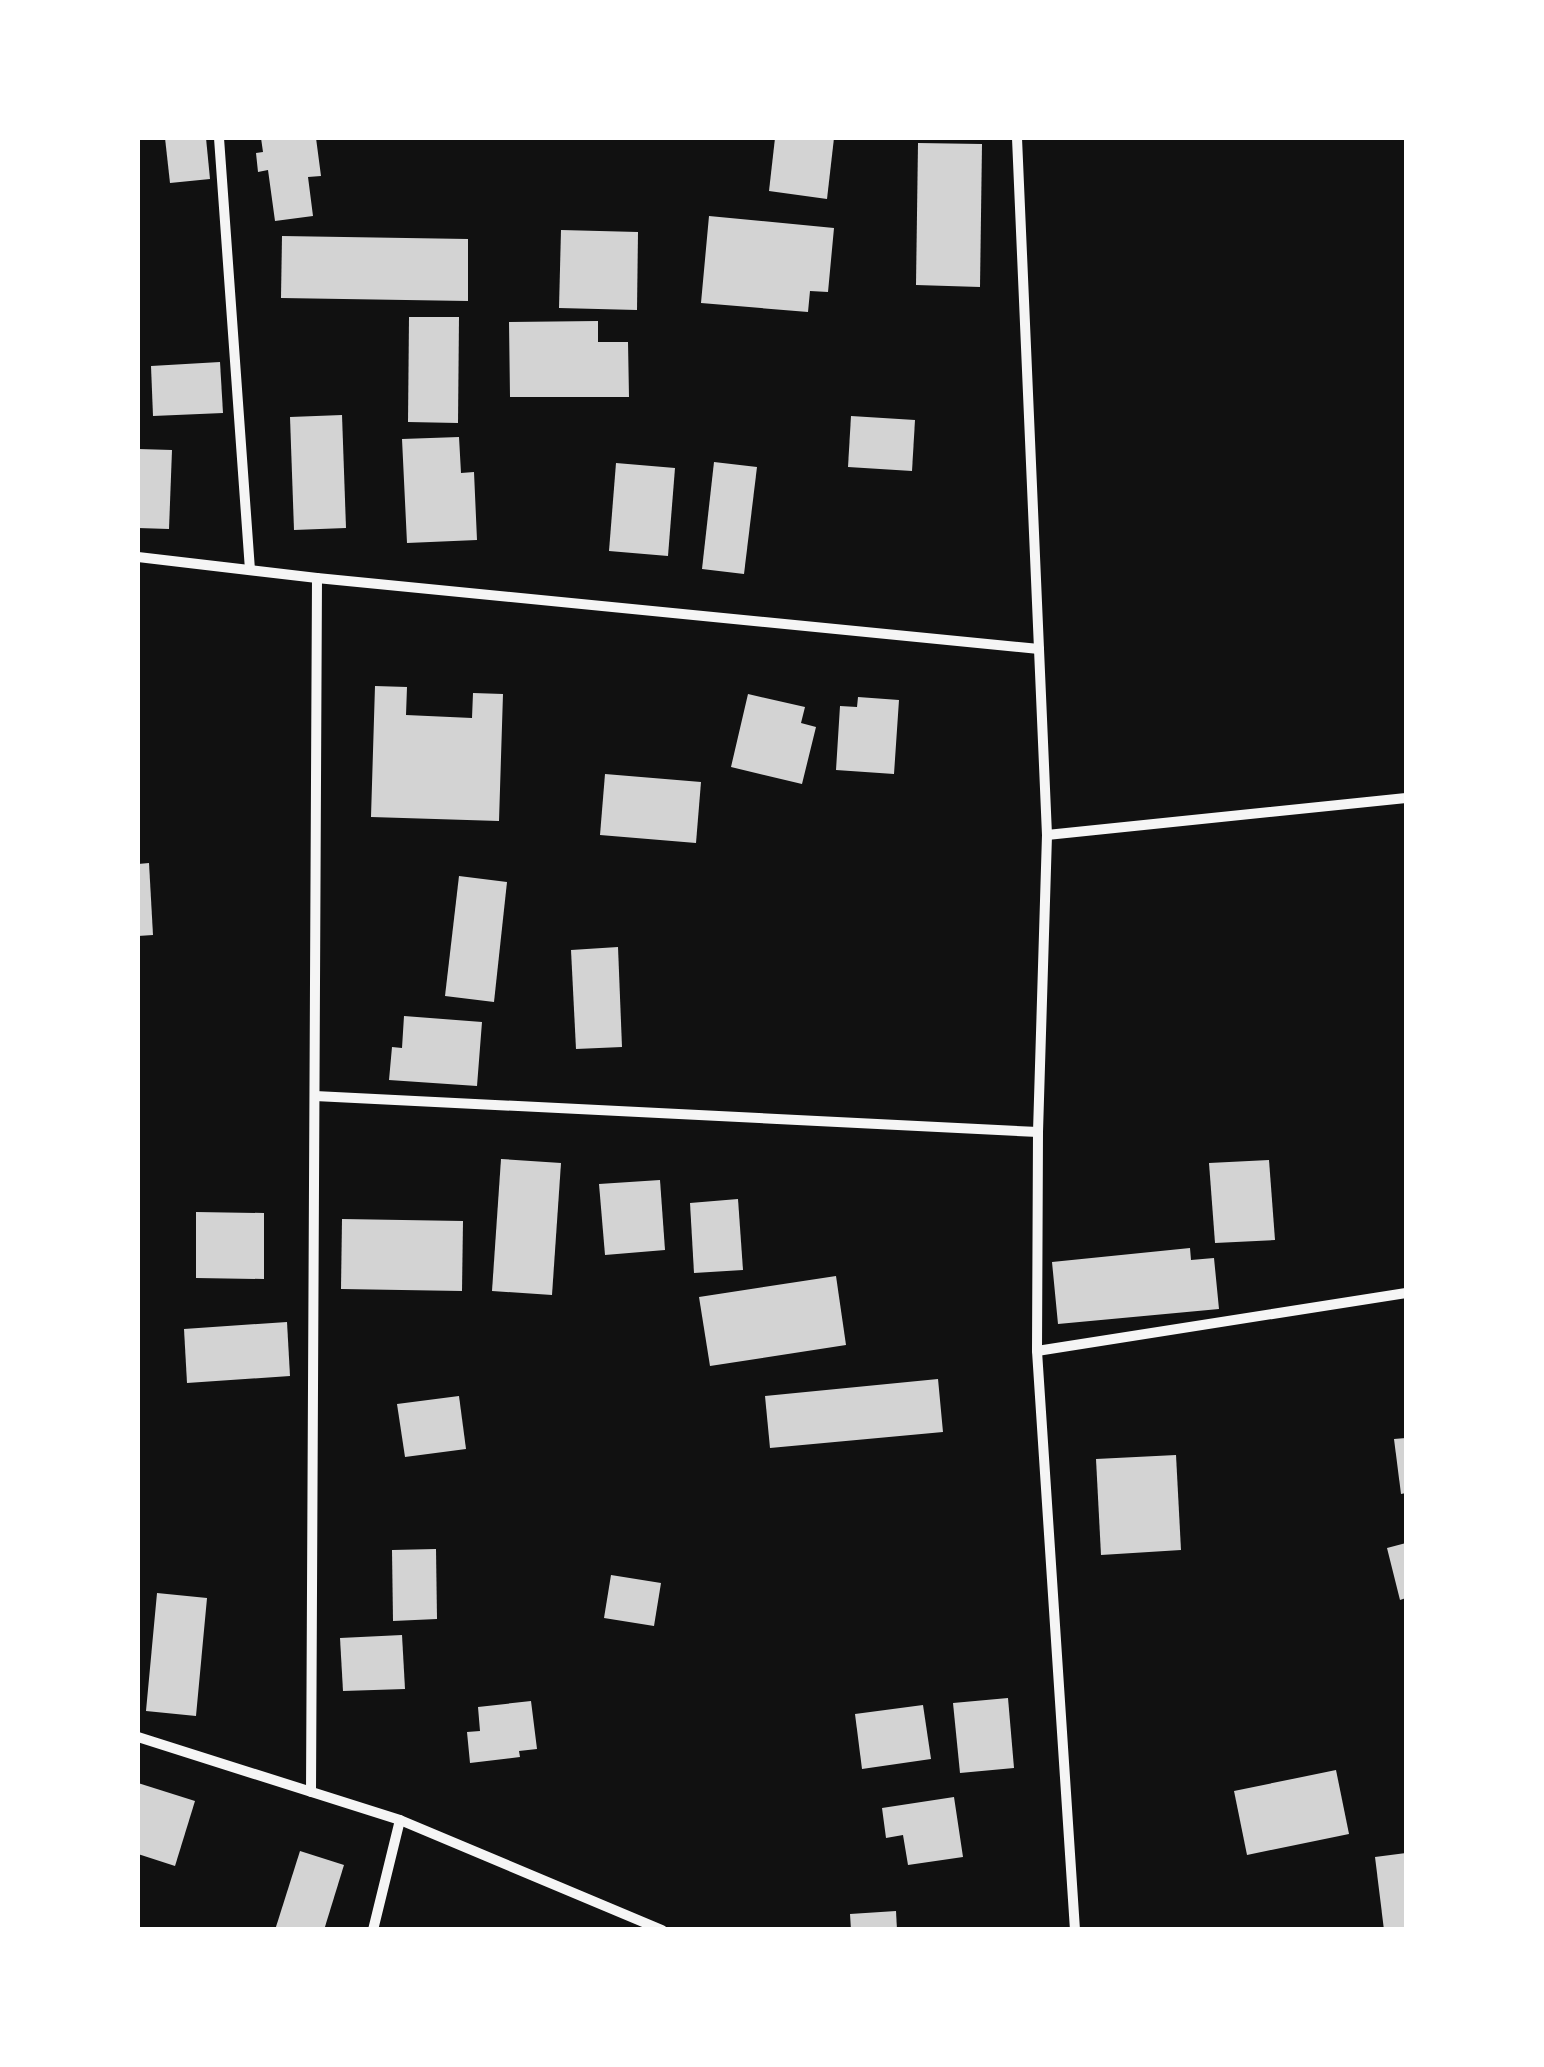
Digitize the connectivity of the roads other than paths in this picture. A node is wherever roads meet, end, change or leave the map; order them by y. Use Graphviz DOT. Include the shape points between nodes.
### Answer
graph roads {
  1 [pos="219,138"];
  2 [pos="1017,138"];
  3 [pos="138,557"];
  4 [pos="250,570"];
  5 [pos="318,578"];
  6 [pos="1039,649"];
  7 [pos="1406,798"];
  8 [pos="1048,835"];
  9 [pos="315,1096"];
  10 [pos="1038,1132"];
  11 [pos="1406,1293"];
  12 [pos="1036,1351"];
  13 [pos="138,1736"];
  14 [pos="311,1792"];
  15 [pos="400,1820"];
  16 [pos="373,1930"];
  17 [pos="662,1930"];
  18 [pos="1075,1930"];
  1 -- 4 [label="street"];
  2 -- 6 [label="street"];
  3 -- 4 [label="street"];
  4 -- 5 [label="street"];
  5 -- 6 [label="street"];
  5 -- 9 [label="street"];
  6 -- 8 [label="street"];
  7 -- 8 [label="street"];
  8 -- 10 [label="street"];
  9 -- 10 [label="street"];
  9 -- 14 [label="street"];
  10 -- 12 [label="street"];
  11 -- 12 [label="street"];
  12 -- 18 [label="street"];
  13 -- 14 [label="street"];
  14 -- 15 [label="street"];
  15 -- 16 [label="street"];
  15 -- 17 [label="street"];
}
